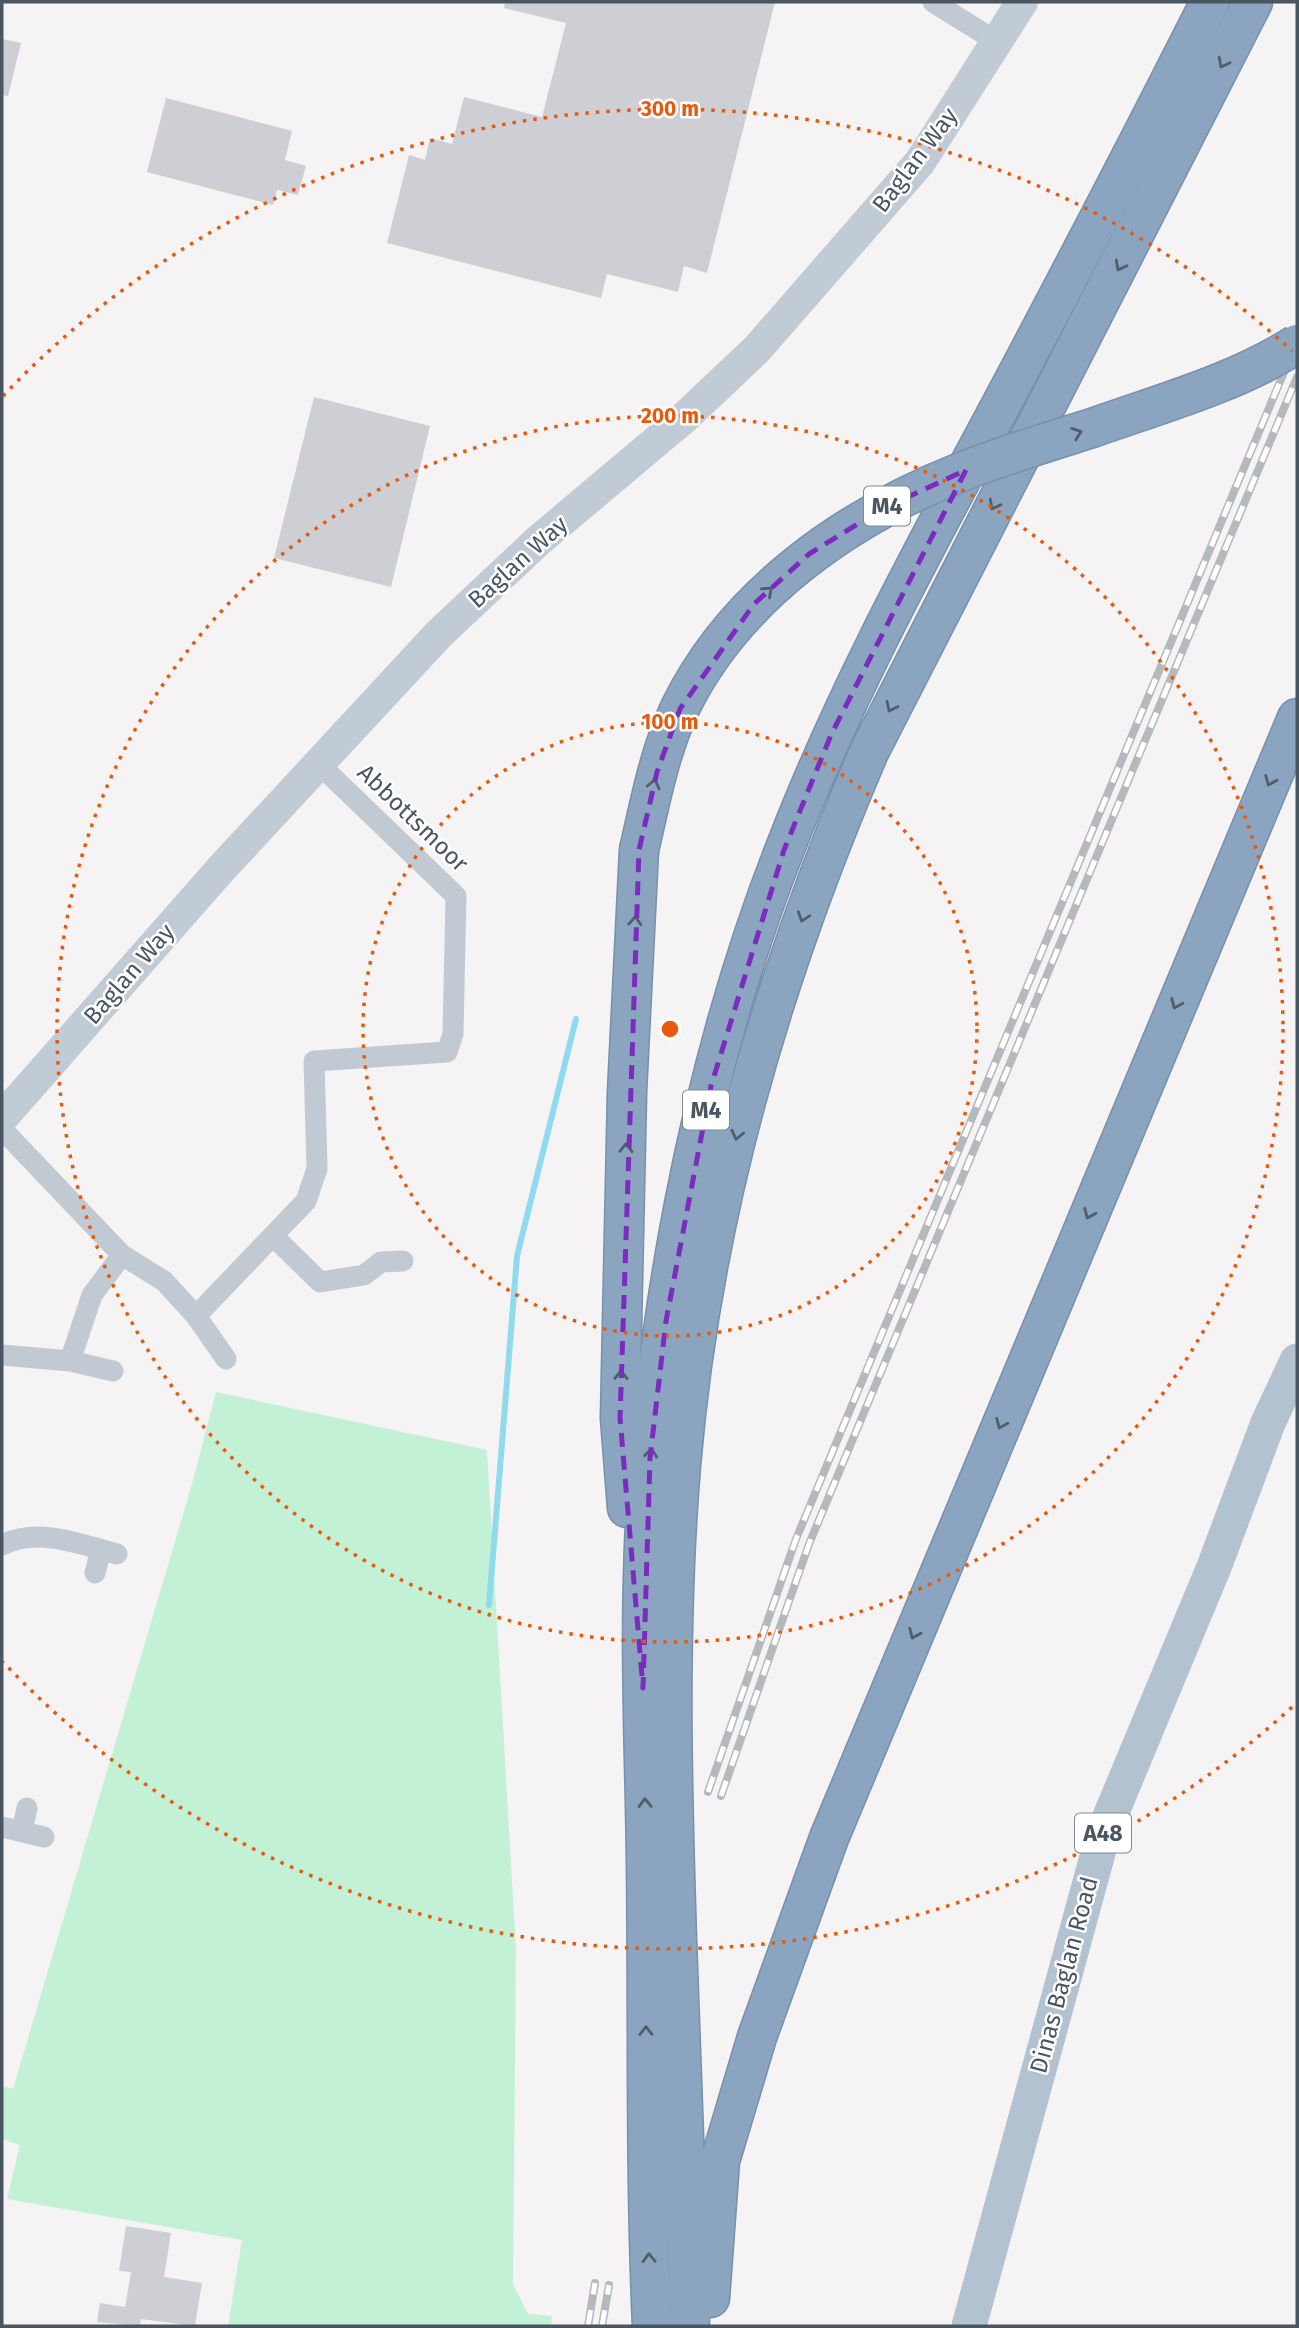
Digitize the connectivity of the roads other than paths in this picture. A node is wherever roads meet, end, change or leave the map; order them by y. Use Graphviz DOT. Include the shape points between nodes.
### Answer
graph roads {
  1 [pos="933,2"];
  2 [pos="1022,2"];
  3 [pos="1210,2"];
  4 [pos="1253,2"];
  5 [pos="999,43"];
  6 [pos="1297,344"];
  7 [pos="1297,718"];
  8 [pos="320,765"];
  9 [pos="2,1118"];
  10 [pos="2,1129"];
  11 [pos="273,1236"];
  12 [pos="122,1255"];
  13 [pos="403,1261"];
  14 [pos="196,1316"];
  15 [pos="2,1355"];
  16 [pos="226,1359"];
  17 [pos="70,1361"];
  18 [pos="1297,1361"];
  19 [pos="113,1371"];
  20 [pos="2,1545"];
  21 [pos="95,1573"];
  22 [pos="643,1688"];
  23 [pos="27,1808"];
  24 [pos="12,1828"];
  25 [pos="44,1837"];
  26 [pos="652,2326"];
  27 [pos="690,2326"];
  28 [pos="709,2326"];
  29 [pos="969,2326"];
  1 -- 5 [label="street"];
  2 -- 5 [label="street, Baglan Way"];
  22 -- 3 [label="highway, M4, one-way" via="649,1471 666,1321 711,1086 744,967 784,850 837,724"];
  4 -- 27 [label="highway, M4, one-way" via="869,752 821,863 746,1099 717,1217 681,1461 674,1576 675,1861"];
  5 -- 8 [label="street, Baglan Way" via="920,162 757,349 459,615"];
  22 -- 6 [label="highway, M4, one-way, bridge" via="620,1418 628,1092 639,850 657,772 680,709 713,654 754,604 809,554 882,509 961,472 1173,400"];
  7 -- 28 [label="highway, one-way" via="829,1838 757,2036 720,2161"];
  8 -- 9 [label="street, Baglan Way"];
  8 -- 11 [label="street, Abbottsmoor" via="456,896 453,1034 447,1052 314,1061 317,1169 306,1201"];
  10 -- 12 [label="street"];
  11 -- 13 [label="street" via="320,1282 364,1275 381,1262"];
  11 -- 14 [label="street, Abbottsmoor"];
  12 -- 14 [label="street" via="164,1281"];
  12 -- 17 [label="street" via="92,1295"];
  14 -- 16 [label="street"];
  15 -- 17 [label="street"];
  17 -- 19 [label="street"];
  18 -- 29 [label="main road, Dinas Baglan Road / A48" via="1104,1831"];
  20 -- 21 [label="street" via="19,1536 53,1538 109,1552"];
  26 -- 22 [label="highway, M4, one-way"];
  23 -- 24 [label="street"];
  24 -- 25 [label="street"];
}
